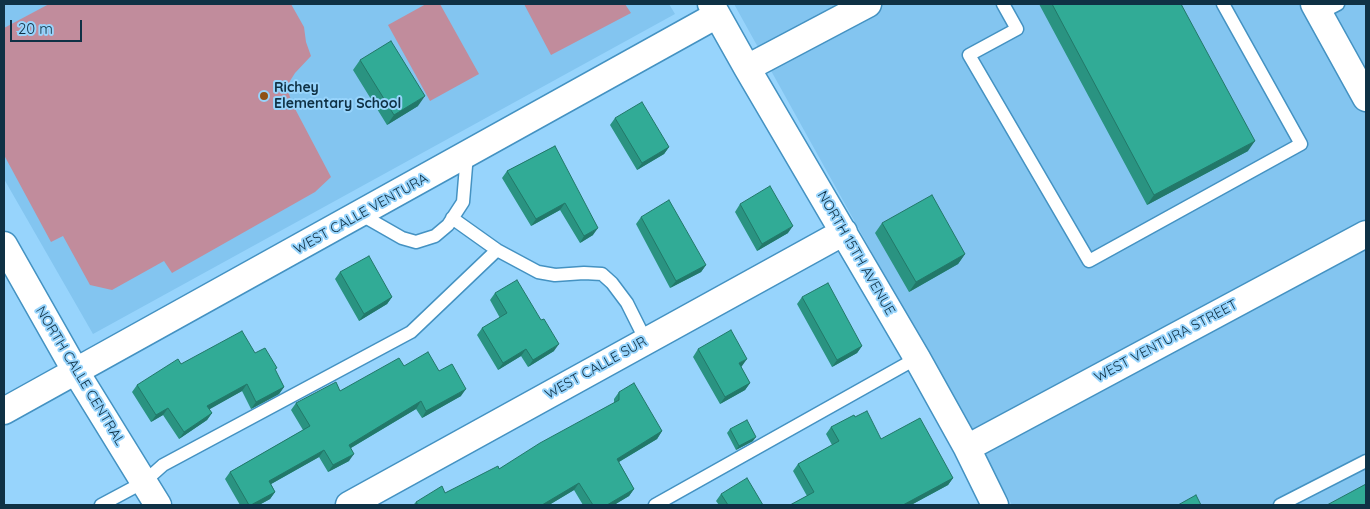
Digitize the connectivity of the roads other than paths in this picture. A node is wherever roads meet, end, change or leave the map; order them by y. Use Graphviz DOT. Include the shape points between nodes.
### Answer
graph roads {
  1 [pos="868,4"];
  2 [pos="1003,4"];
  3 [pos="1223,4"];
  4 [pos="1324,7"];
  5 [pos="714,9"];
  6 [pos="747,68"];
  7 [pos="1366,98"];
  8 [pos="467,154"];
  9 [pos="360,214"];
  10 [pos="452,218"];
  11 [pos="844,232"];
  12 [pos="1366,234"];
  13 [pos="4,245"];
  14 [pos="497,250"];
  15 [pos="646,341"];
  16 [pos="916,358"];
  17 [pos="76,372"];
  18 [pos="4,411"];
  19 [pos="967,448"];
  20 [pos="1366,460"];
  21 [pos="144,482"];
  22 [pos="101,505"];
  23 [pos="158,505"];
  24 [pos="350,505"];
  25 [pos="655,505"];
  26 [pos="995,505"];
  27 [pos="1280,505"];
  1 -- 6 [label="street"];
  2 -- 3 [label="lane" via="1018,30 969,55 1089,261 1302,144"];
  4 -- 7 [label="street"];
  5 -- 6 [label="street, NORTH 15TH AVENUE"];
  5 -- 8 [label="street, WEST CALLE VENTURA"];
  6 -- 11 [label="street, NORTH 15TH AVENUE"];
  8 -- 9 [label="street, WEST CALLE VENTURA"];
  8 -- 10 [label="lane" via="462,202"];
  9 -- 10 [label="lane" via="402,238 416,242 435,236"];
  9 -- 17 [label="street, WEST CALLE VENTURA"];
  10 -- 14 [label="lane"];
  11 -- 15 [label="street, WEST CALLE SUR"];
  11 -- 16 [label="street, NORTH 15TH AVENUE"];
  12 -- 19 [label="street, WEST VENTURA STREET"];
  13 -- 17 [label="street, NORTH CALLE CENTRAL"];
  14 -- 15 [label="lane" via="538,272 602,274 627,303"];
  14 -- 21 [label="lane" via="411,332 163,465"];
  15 -- 24 [label="street, WEST CALLE SUR"];
  16 -- 19 [label="street, NORTH 15TH AVENUE"];
  16 -- 25 [label="lane"];
  17 -- 18 [label="street, WEST CALLE VENTURA"];
  17 -- 21 [label="street, NORTH CALLE CENTRAL"];
  19 -- 26 [label="street, NORTH 15TH AVENUE"];
  20 -- 27 [label="lane"];
  21 -- 22 [label="lane"];
  21 -- 23 [label="street, NORTH CALLE CENTRAL"];
}
